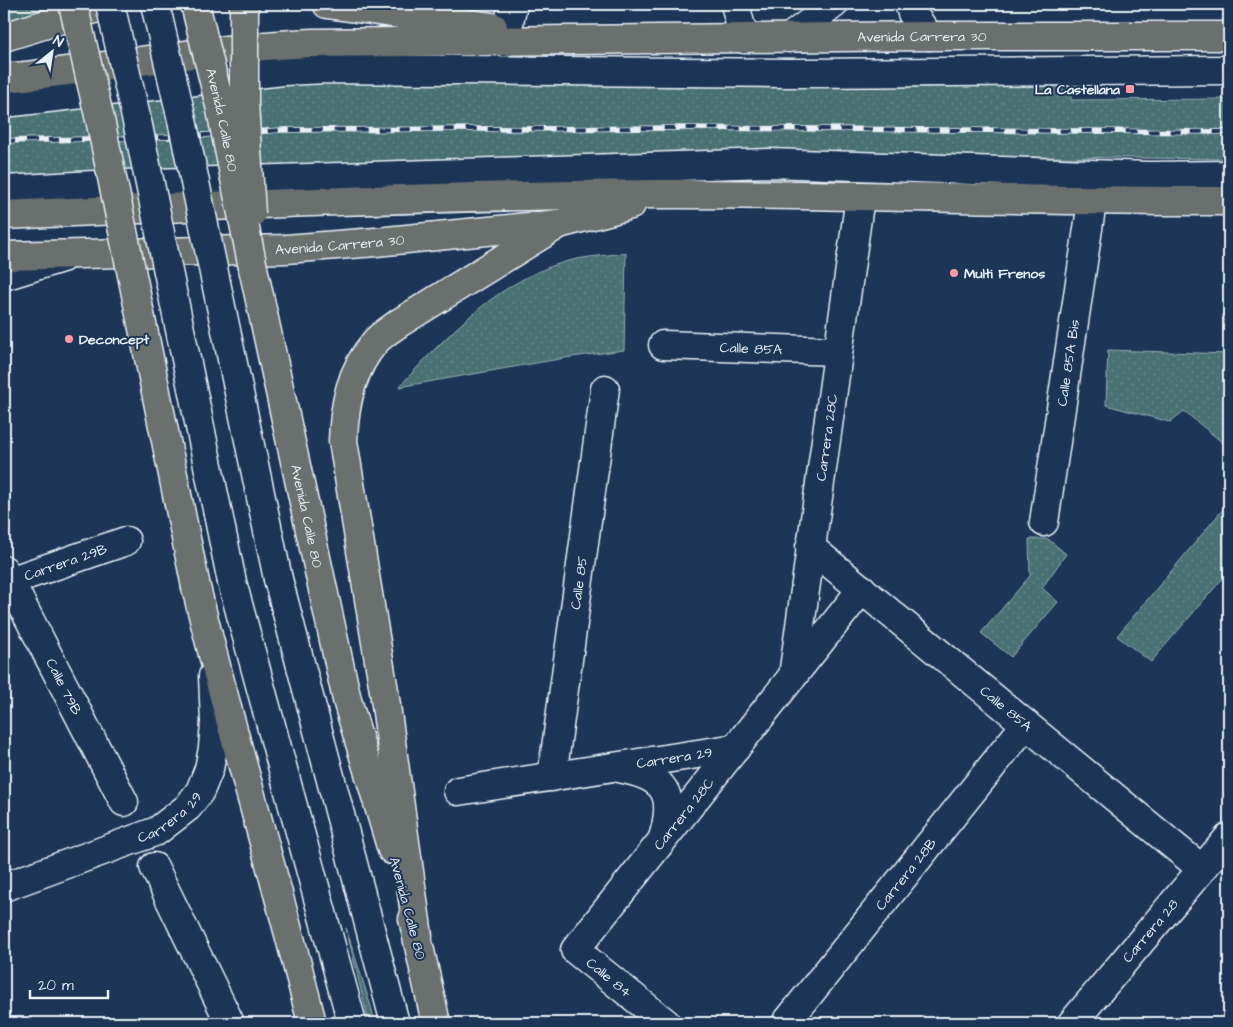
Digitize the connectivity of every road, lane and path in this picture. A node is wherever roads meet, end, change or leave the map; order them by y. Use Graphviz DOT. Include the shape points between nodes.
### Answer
graph roads {
  1 [pos="73,4"];
  2 [pos="111,4"];
  3 [pos="155,4"];
  4 [pos="195,4"];
  5 [pos="244,4"];
  6 [pos="328,4"];
  7 [pos="735,4"];
  8 [pos="834,4"];
  9 [pos="909,4"];
  10 [pos="509,25"];
  11 [pos="929,36"];
  12 [pos="1229,36"];
  13 [pos="4,37"];
  14 [pos="789,38"];
  15 [pos="744,39"];
  16 [pos="1229,70"];
  17 [pos="4,78"];
  18 [pos="4,103"];
  19 [pos="1229,175"];
  20 [pos="4,190"];
  21 [pos="671,194"];
  22 [pos="860,197"];
  23 [pos="1229,201"];
  24 [pos="1092,202"];
  25 [pos="4,215"];
  26 [pos="559,224"];
  27 [pos="75,253"];
  28 [pos="4,256"];
  29 [pos="253,268"];
  30 [pos="4,276"];
  31 [pos="662,345"];
  32 [pos="837,351"];
  33 [pos="605,389"];
  34 [pos="1044,522"];
  35 [pos="126,541"];
  36 [pos="810,547"];
  37 [pos="6,578"];
  38 [pos="862,590"];
  39 [pos="212,652"];
  40 [pos="792,677"];
  41 [pos="1026,724"];
  42 [pos="736,748"];
  43 [pos="612,767"];
  44 [pos="552,777"];
  45 [pos="458,791"];
  46 [pos="124,802"];
  47 [pos="1229,837"];
  48 [pos="662,841"];
  49 [pos="154,867"];
  50 [pos="1202,869"];
  51 [pos="4,888"];
  52 [pos="418,936"];
  53 [pos="575,950"];
  54 [pos="230,1023"];
  55 [pos="312,1023"];
  56 [pos="352,1023"];
  57 [pos="395,1023"];
  58 [pos="436,1023"];
  59 [pos="666,1023"];
  60 [pos="786,1023"];
  61 [pos="1072,1023"];
  1 -- 39 [label="main road, bridge"];
  2 -- 13 [label="main road"];
  2 -- 56 [label="street, bridge" via="232,582"];
  3 -- 57 [label="street, bridge" via="278,578"];
  4 -- 29 [label="main road, Avenida Calle 80, bridge" via="221,110"];
  5 -- 29 [label="main road, bridge" via="244,103"];
  6 -- 10 [label="main road, Avenida Carrera 30"];
  7 -- 15 [label="street"];
  8 -- 14 [label="street"];
  9 -- 11 [label="street"];
  10 -- 15 [label="main road, Avenida Carrera 30" via="616,41"];
  10 -- 17 [label="main road, Avenida Carrera 30" via="268,45"];
  11 -- 12 [label="main road, Avenida Carrera 30"];
  11 -- 14 [label="main road, Avenida Carrera 30"];
  14 -- 15 [label="main road, Avenida Carrera 30"];
  16 -- 18 [label="street" via="797,73 327,69 282,71"];
  19 -- 20 [label="street" via="1148,176 768,163 94,184"];
  21 -- 22 [label="main road, Avenida Carrera 30"];
  21 -- 25 [label="main road, Avenida Carrera 30" via="318,201"];
  21 -- 26 [label="main road, Avenida Carrera 30"];
  22 -- 24 [label="main road, Avenida Carrera 30"];
  22 -- 32 [label="street, Carrera 28C"];
  23 -- 24 [label="main road, Avenida Carrera 30"];
  24 -- 34 [label="street, Calle 85A Bis"];
  26 -- 27 [label="main road, Avenida Carrera 30" via="286,249"];
  26 -- 52 [label="main road" via="399,323 376,341 356,372 347,401 343,440 384,692"];
  27 -- 28 [label="main road, Avenida Carrera 30"];
  27 -- 30 [label="street"];
  29 -- 52 [label="main road, Avenida Calle 80" via="348,700"];
  31 -- 32 [label="street, Calle 85A"];
  32 -- 36 [label="street, Carrera 28C"];
  33 -- 44 [label="street, Calle 85"];
  35 -- 37 [label="street, Carrera 29B"];
  36 -- 38 [label="street, Calle 85A"];
  36 -- 40 [label="street, Carrera 28C"];
  37 -- 46 [label="street, Calle 79B"];
  38 -- 40 [label="street, Carrera 28C"];
  38 -- 41 [label="street, Calle 85A"];
  39 -- 51 [label="street, Carrera 29" via="213,748 200,791 188,807 157,831"];
  39 -- 55 [label="main road"];
  40 -- 42 [label="street, Carrera 28C"];
  41 -- 50 [label="street, Calle 85A"];
  41 -- 60 [label="street, Carrera 28B"];
  42 -- 43 [label="street, Carrera 29"];
  42 -- 48 [label="street, Carrera 28C"];
  43 -- 44 [label="street, Carrera 29"];
  43 -- 48 [label="street, Carrera 29" via="641,774 663,788 669,799 669,813"];
  44 -- 45 [label="street, Carrera 29"];
  47 -- 50 [label="street, Carrera 28"];
  48 -- 53 [label="street, Carrera 28C"];
  49 -- 54 [label="street"];
  50 -- 61 [label="street, Carrera 28"];
  52 -- 58 [label="main road, Avenida Calle 80"];
  53 -- 59 [label="street, Calle 84"];
}
